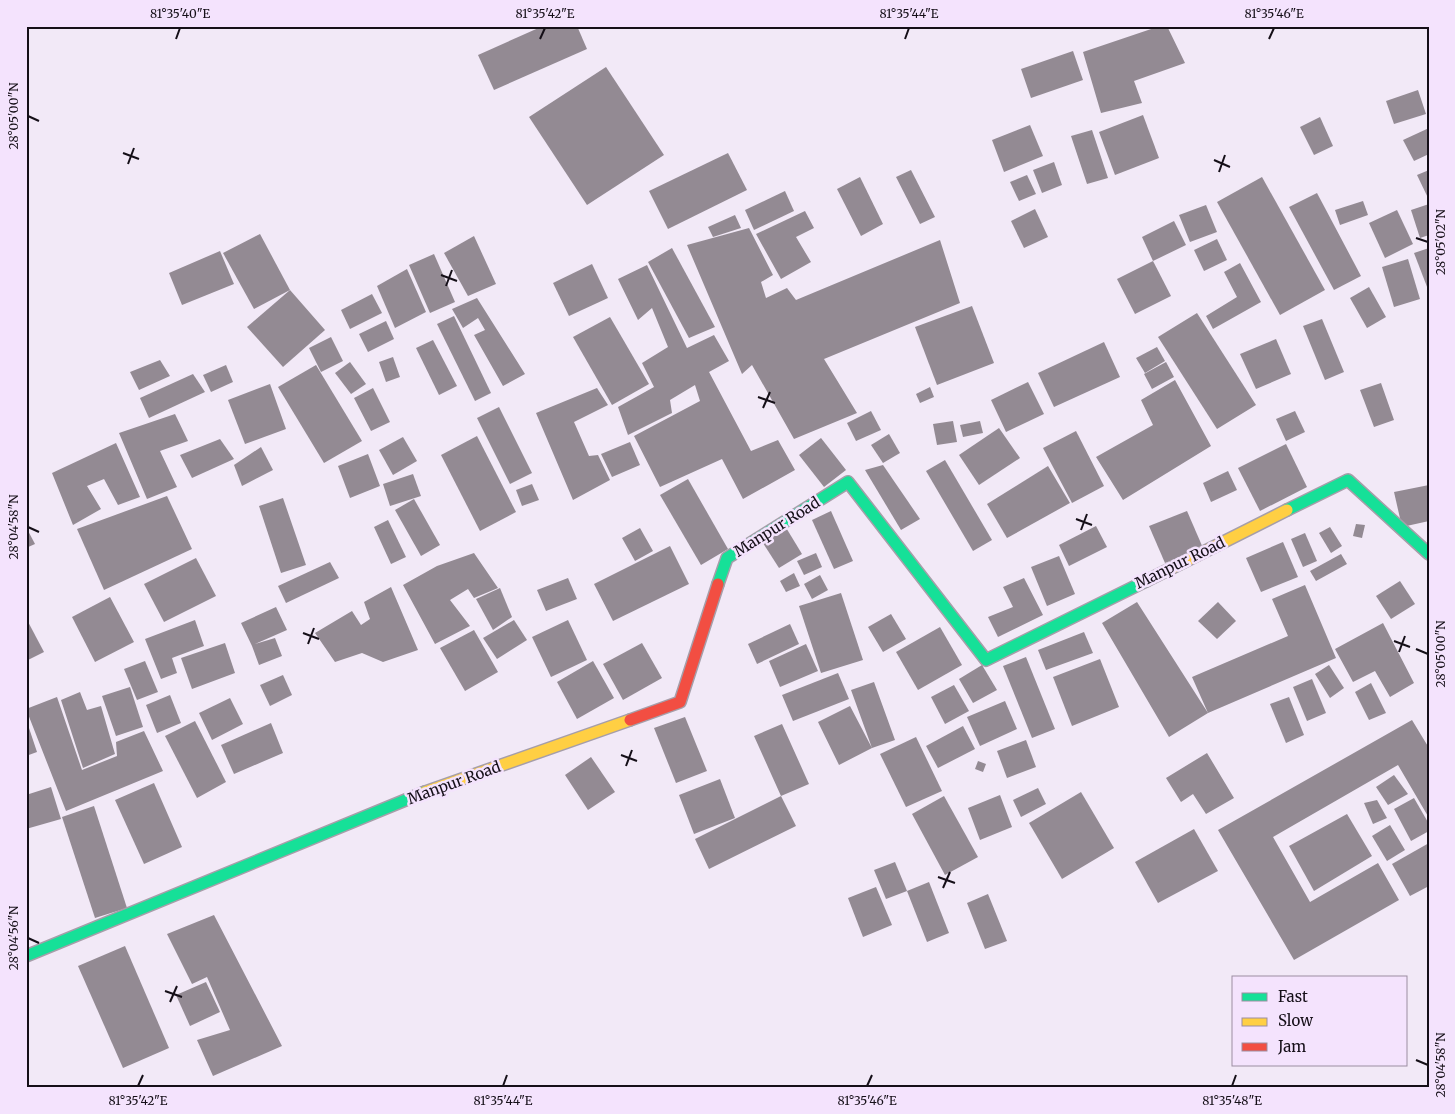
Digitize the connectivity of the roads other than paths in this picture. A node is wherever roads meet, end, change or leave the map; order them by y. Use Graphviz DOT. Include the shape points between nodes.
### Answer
graph roads {
  1 [pos="1429,554"];
  2 [pos="26,956"];
  1 -- 2 [label="street, Manpur Road" via="1348,480 986,660 848,482 727,558 680,702 436,788"];
}
